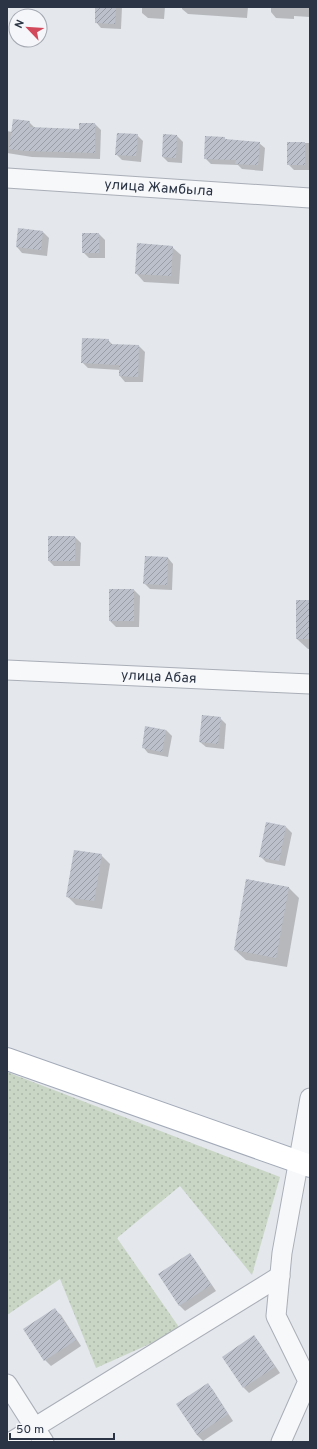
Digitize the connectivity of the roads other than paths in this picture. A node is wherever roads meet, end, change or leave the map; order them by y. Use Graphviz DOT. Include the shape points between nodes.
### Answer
graph roads {
  1 [pos="7,182"];
  2 [pos="310,198"];
  3 [pos="7,670"];
  4 [pos="310,684"];
  5 [pos="7,1059"];
  6 [pos="310,1098"];
  7 [pos="304,1164"];
  8 [pos="280,1276"];
  9 [pos="7,1384"];
  10 [pos="39,1435"];
  11 [pos="11,1442"];
  12 [pos="281,1442"];
  1 -- 2 [label="street, улица Жамбыла"];
  3 -- 4 [label="street, улица Абая"];
  5 -- 7 [label="main road"];
  6 -- 7 [label="street"];
  7 -- 8 [label="street" via="282,1253"];
  8 -- 10 [label="street"];
  8 -- 12 [label="street" via="276,1316 308,1381"];
  9 -- 10 [label="street"];
  10 -- 11 [label="street"];
}
